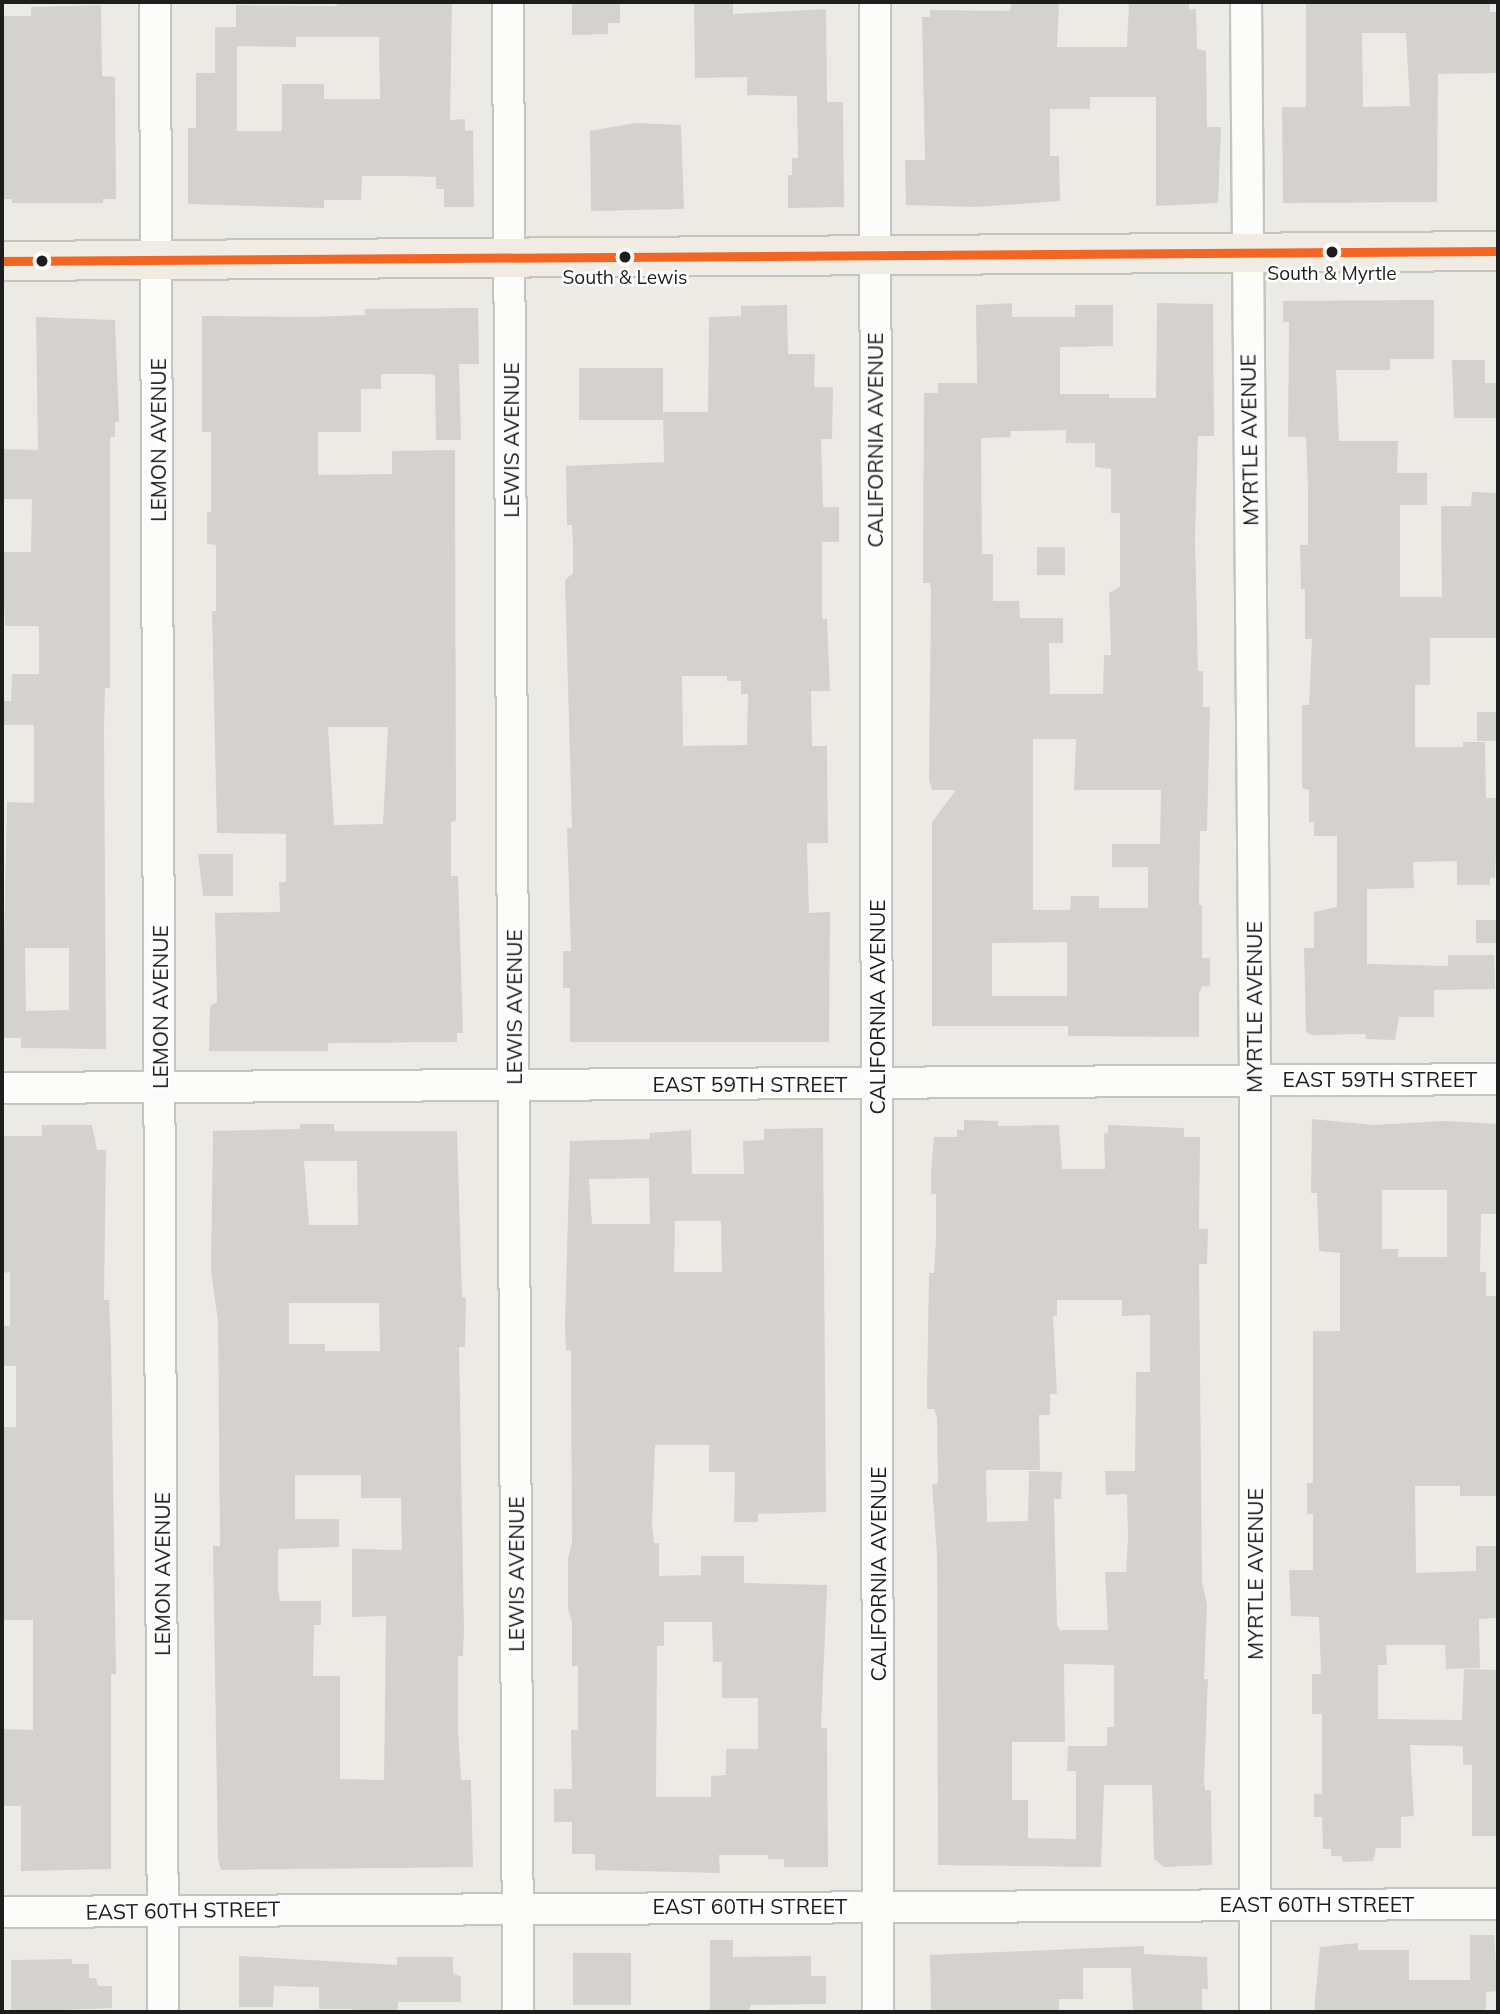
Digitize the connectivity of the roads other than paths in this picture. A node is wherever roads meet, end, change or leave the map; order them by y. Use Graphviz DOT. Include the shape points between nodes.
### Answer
graph roads {
  1 [pos="155,2"];
  2 [pos="508,2"];
  3 [pos="875,2"];
  4 [pos="1246,2"];
  5 [pos="1498,251"];
  6 [pos="1248,252"];
  7 [pos="874,256"];
  8 [pos="510,258"];
  9 [pos="157,259"];
  10 [pos="2,261"];
  11 [pos="1498,1079"];
  12 [pos="1255,1080"];
  13 [pos="878,1083"];
  14 [pos="514,1086"];
  15 [pos="2,1087"];
  16 [pos="161,1087"];
  17 [pos="1255,1904"];
  18 [pos="1498,1904"];
  19 [pos="878,1905"];
  20 [pos="518,1907"];
  21 [pos="163,1909"];
  22 [pos="2,1912"];
  23 [pos="163,2012"];
  24 [pos="518,2012"];
  25 [pos="878,2012"];
  26 [pos="1255,2012"];
  1 -- 9 [label="street, LEMON AVENUE"];
  2 -- 8 [label="street, LEWIS AVENUE"];
  3 -- 7 [label="street, CALIFORNIA AVENUE"];
  4 -- 6 [label="street, MYRTLE AVENUE"];
  5 -- 6 [label="main road"];
  6 -- 7 [label="main road"];
  6 -- 12 [label="street, MYRTLE AVENUE"];
  7 -- 8 [label="main road"];
  7 -- 13 [label="street, CALIFORNIA AVENUE"];
  8 -- 9 [label="main road"];
  8 -- 14 [label="street, LEWIS AVENUE"];
  9 -- 10 [label="main road"];
  9 -- 16 [label="street, LEMON AVENUE"];
  11 -- 12 [label="street, EAST 59TH STREET"];
  12 -- 13 [label="street, EAST 59TH STREET"];
  12 -- 17 [label="street, MYRTLE AVENUE"];
  13 -- 14 [label="street, EAST 59TH STREET"];
  13 -- 19 [label="street, CALIFORNIA AVENUE"];
  14 -- 16 [label="street, EAST 59TH STREET"];
  14 -- 20 [label="street, LEWIS AVENUE"];
  15 -- 16 [label="street, EAST 59TH STREET"];
  16 -- 21 [label="street, LEMON AVENUE"];
  17 -- 18 [label="street, EAST 60TH STREET"];
  17 -- 19 [label="street, EAST 60TH STREET"];
  17 -- 26 [label="street, MYRTLE AVENUE"];
  19 -- 20 [label="street, EAST 60TH STREET"];
  19 -- 25 [label="street, CALIFORNIA AVENUE"];
  20 -- 21 [label="street, EAST 60TH STREET"];
  20 -- 24 [label="street, LEWIS AVENUE"];
  21 -- 22 [label="street, EAST 60TH STREET"];
  21 -- 23 [label="street, LEMON AVENUE"];
}
